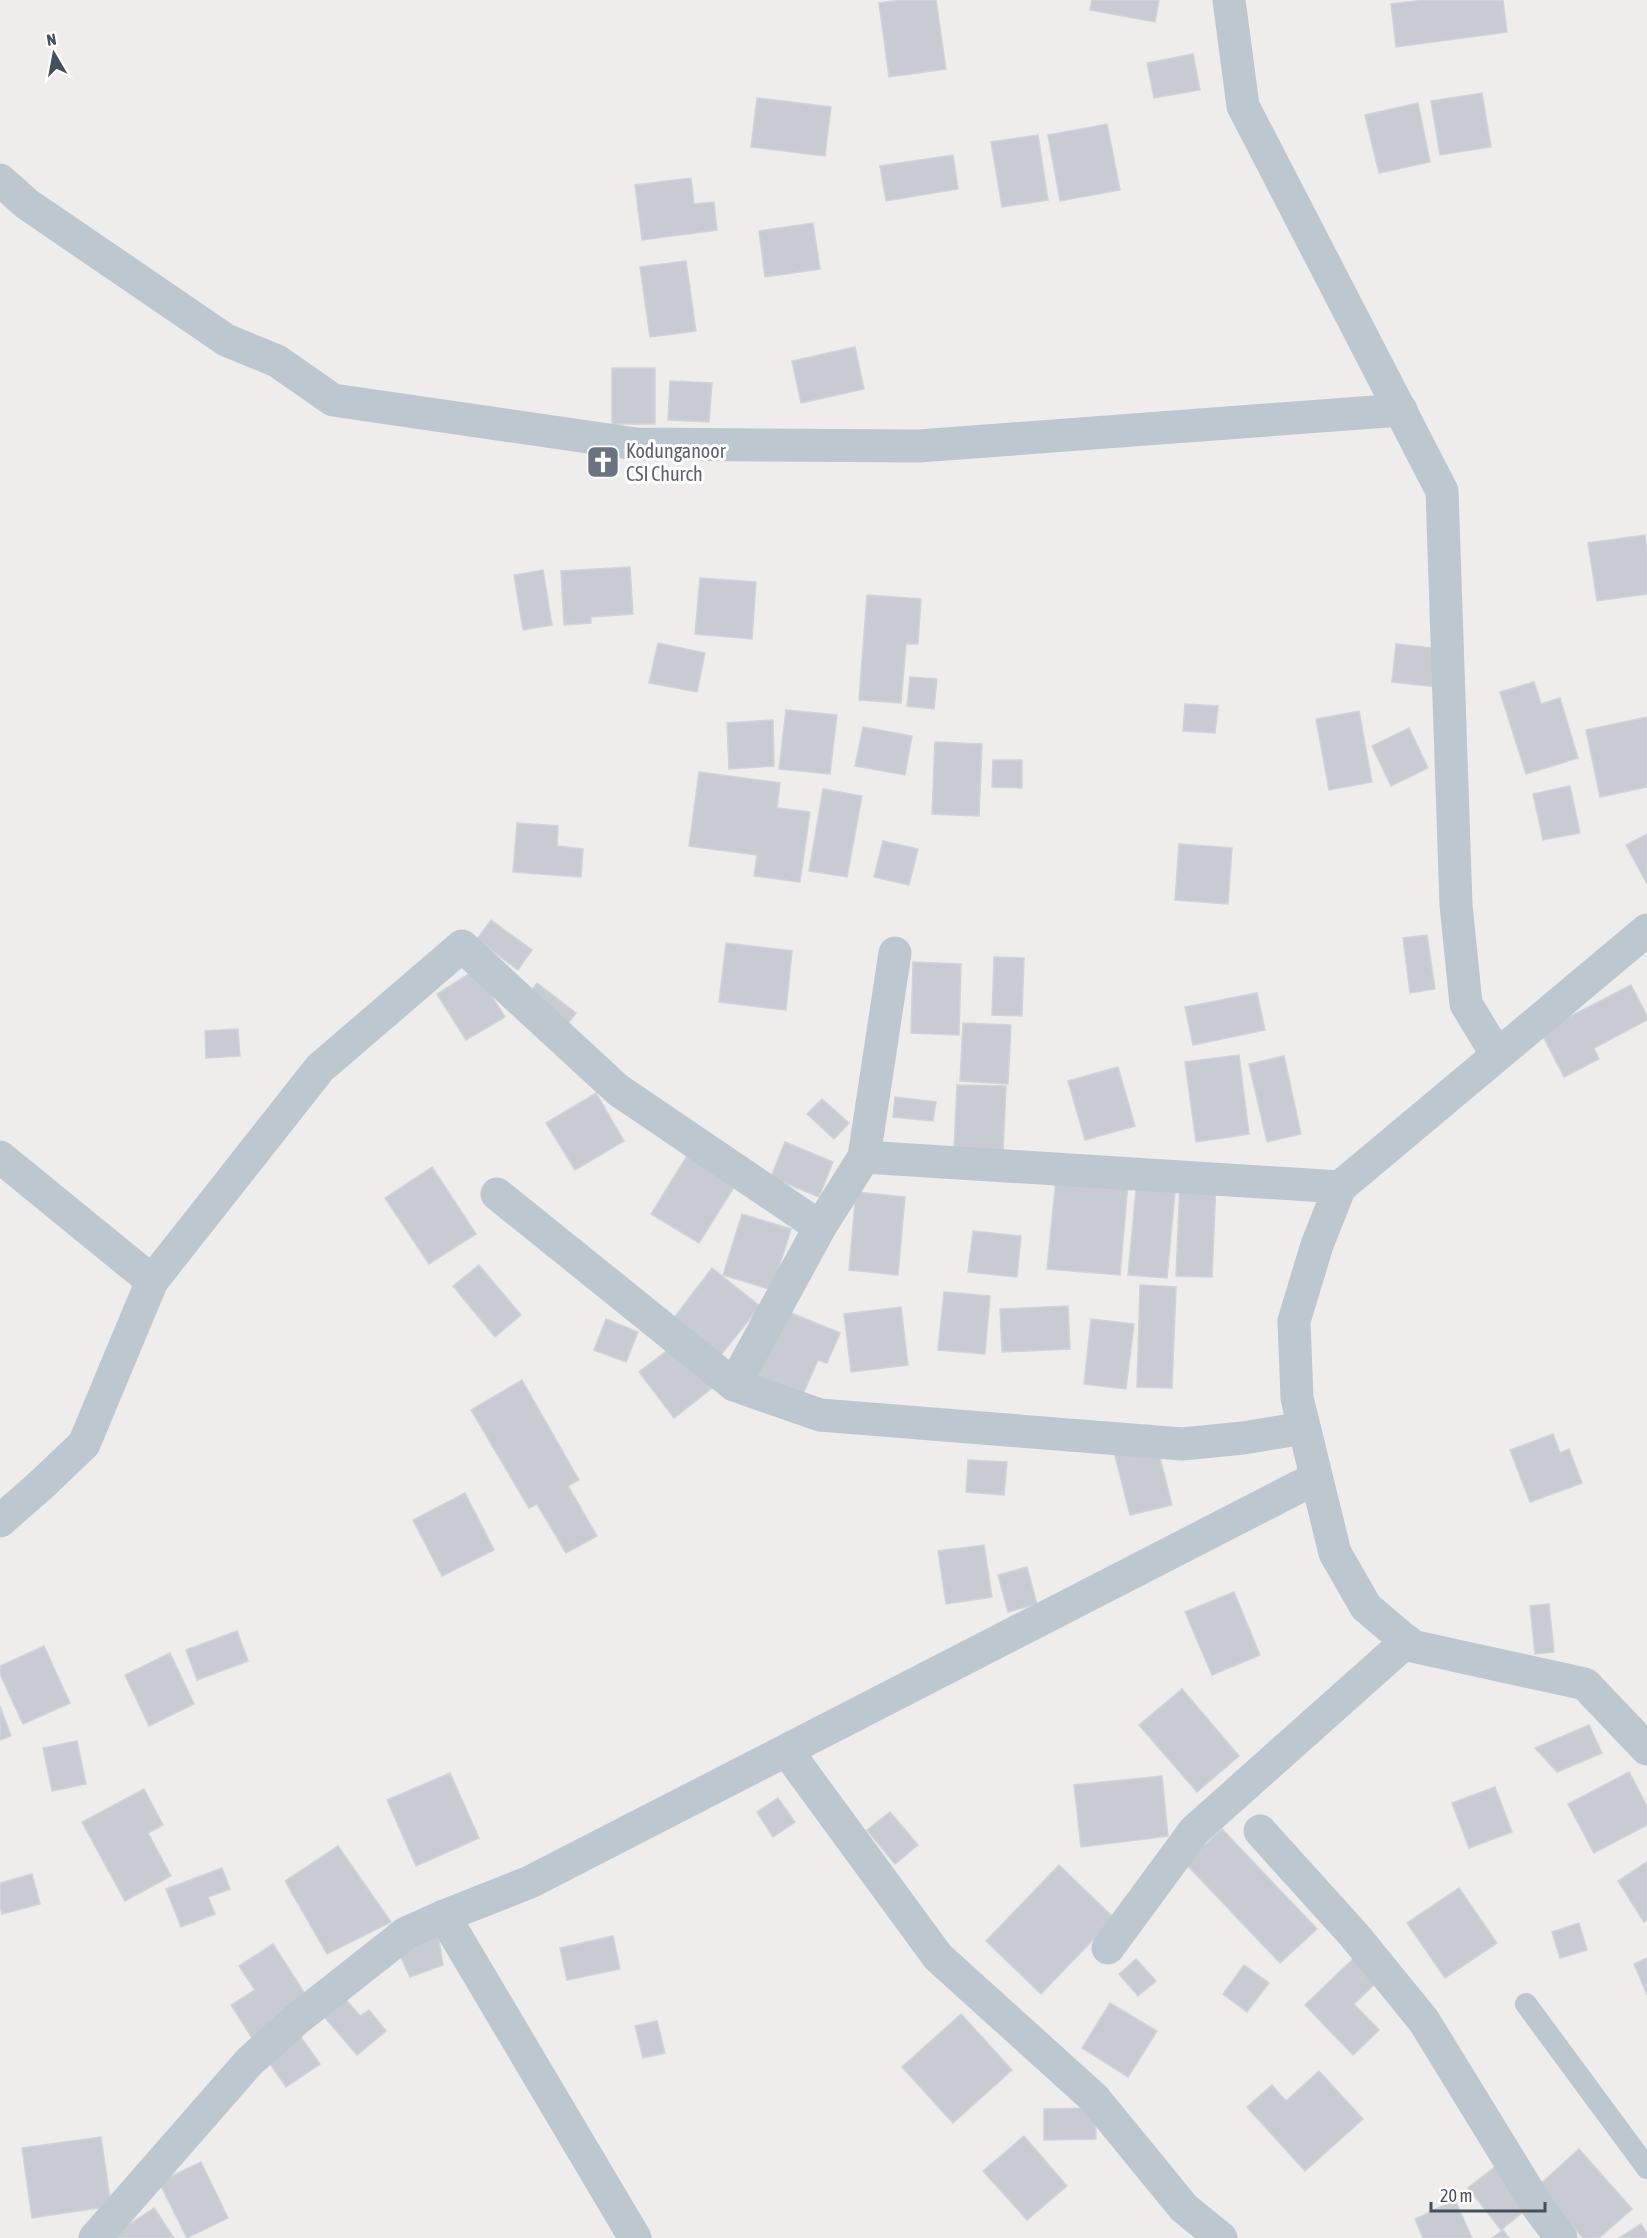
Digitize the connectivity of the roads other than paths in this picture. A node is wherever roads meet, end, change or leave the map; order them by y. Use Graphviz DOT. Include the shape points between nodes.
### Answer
graph roads {
  1 [pos="1229,0"];
  2 [pos="0,180"];
  3 [pos="1401,410"];
  4 [pos="1647,930"];
  5 [pos="895,953"];
  6 [pos="1497,1056"];
  7 [pos="0,1157"];
  8 [pos="864,1157"];
  9 [pos="1340,1187"];
  10 [pos="497,1194"];
  11 [pos="820,1227"];
  12 [pos="152,1281"];
  13 [pos="734,1385"];
  14 [pos="1304,1428"];
  15 [pos="1316,1478"];
  16 [pos="0,1521"];
  17 [pos="1407,1641"];
  18 [pos="1647,1749"];
  19 [pos="787,1751"];
  20 [pos="1260,1831"];
  21 [pos="444,1916"];
  22 [pos="1108,1948"];
  23 [pos="1526,2004"];
  24 [pos="1647,2168"];
  25 [pos="95,2238"];
  26 [pos="635,2238"];
  27 [pos="1221,2238"];
  28 [pos="1561,2238"];
  1 -- 3 [label="street" via="1243,106"];
  2 -- 3 [label="street" via="27,204 226,340 278,361 333,400 648,444 919,446"];
  3 -- 6 [label="street" via="1442,491 1456,905 1466,1004"];
  4 -- 6 [label="street"];
  5 -- 8 [label="street"];
  6 -- 9 [label="street"];
  7 -- 12 [label="street"];
  8 -- 9 [label="street"];
  8 -- 11 [label="street"];
  9 -- 14 [label="street" via="1294,1321 1297,1398"];
  10 -- 13 [label="street"];
  11 -- 12 [label="street" via="618,1090 462,946 320,1068"];
  11 -- 13 [label="street"];
  12 -- 16 [label="street" via="84,1444"];
  13 -- 14 [label="street" via="820,1415 1182,1444"];
  14 -- 15 [label="street"];
  15 -- 17 [label="street" via="1335,1553 1366,1606"];
  15 -- 19 [label="street"];
  17 -- 18 [label="street" via="1412,1646 1585,1684"];
  17 -- 22 [label="street" via="1194,1831"];
  19 -- 21 [label="street" via="530,1882"];
  19 -- 27 [label="street" via="938,1957 1094,2098 1185,2208"];
  20 -- 28 [label="street" via="1354,1935 1424,2021 1538,2208"];
  21 -- 25 [label="street" via="406,1933 249,2062"];
  21 -- 26 [label="street"];
  23 -- 24 [label="lane"];
}
